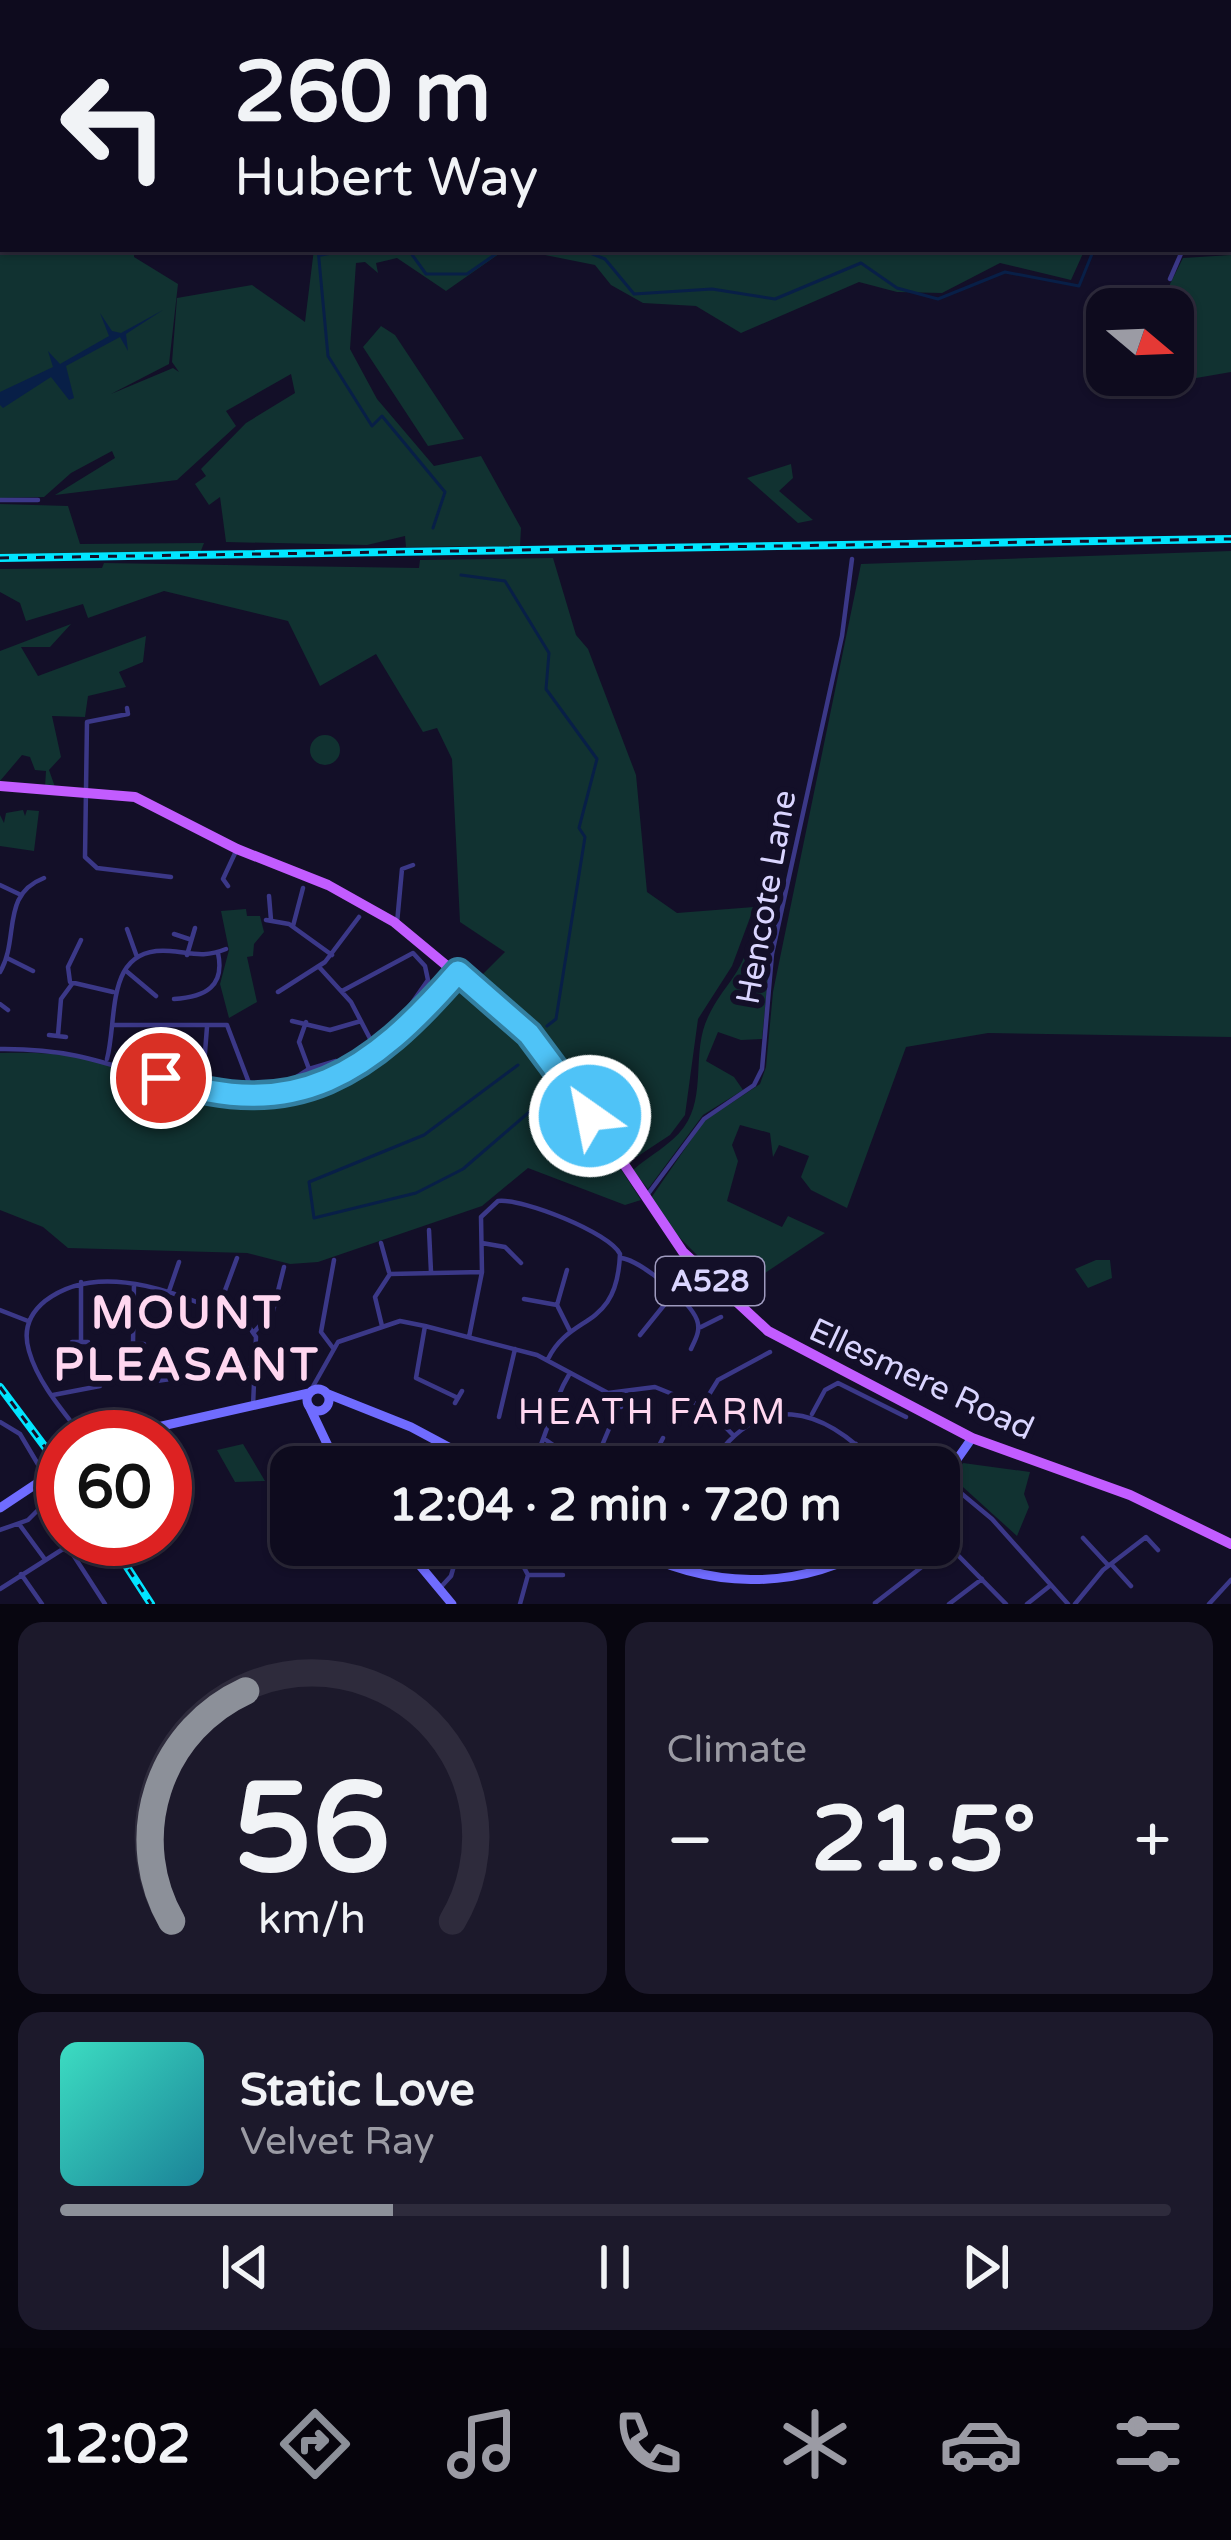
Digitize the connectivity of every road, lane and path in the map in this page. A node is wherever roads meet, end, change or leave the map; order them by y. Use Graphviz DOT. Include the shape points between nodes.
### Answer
graph roads {
  1 [pos="1182,252"];
  2 [pos="1170,279"];
  3 [pos="0,500"];
  4 [pos="38,500"];
  5 [pos="852,559"];
  6 [pos="88,713"];
  7 [pos="128,714"];
  8 [pos="88,722"];
  9 [pos="0,786"];
  10 [pos="83,792"];
  11 [pos="237,849"];
  12 [pos="412,865"];
  13 [pos="171,877"];
  14 [pos="42,880"];
  15 [pos="0,885"];
  16 [pos="305,890"];
  17 [pos="218,892"];
  18 [pos="20,894"];
  19 [pos="269,896"];
  20 [pos="358,916"];
  21 [pos="396,923"];
  22 [pos="293,926"];
  23 [pos="4,928"];
  24 [pos="195,928"];
  25 [pos="113,934"];
  26 [pos="174,934"];
  27 [pos="189,939"];
  28 [pos="81,940"];
  29 [pos="226,949"];
  30 [pos="218,952"];
  31 [pos="187,955"];
  32 [pos="332,955"];
  33 [pos="8,958"];
  34 [pos="137,958"];
  35 [pos="319,967"];
  36 [pos="125,970"];
  37 [pos="0,972"];
  38 [pos="29,972"];
  39 [pos="458,972"];
  40 [pos="72,984"];
  41 [pos="342,991"];
  42 [pos="113,992"];
  43 [pos="278,992"];
  44 [pos="151,997"];
  45 [pos="178,1002"];
  46 [pos="407,1010"];
  47 [pos="292,1021"];
  48 [pos="361,1021"];
  49 [pos="305,1022"];
  50 [pos="114,1025"];
  51 [pos="162,1027"];
  52 [pos="207,1028"];
  53 [pos="49,1035"];
  54 [pos="0,1049"];
  55 [pos="377,1052"];
  56 [pos="107,1059"];
  57 [pos="155,1061"];
  58 [pos="336,1061"];
  59 [pos="309,1069"];
  60 [pos="192,1077"];
  61 [pos="203,1078"];
  62 [pos="292,1080"];
  63 [pos="213,1082"];
  64 [pos="250,1088"];
  65 [pos="644,1198"];
  66 [pos="429,1230"];
  67 [pos="482,1243"];
  68 [pos="381,1248"];
  69 [pos="520,1256"];
  70 [pos="237,1258"];
  71 [pos="621,1258"];
  72 [pos="179,1262"];
  73 [pos="331,1264"];
  74 [pos="284,1267"];
  75 [pos="567,1270"];
  76 [pos="431,1272"];
  77 [pos="482,1272"];
  78 [pos="390,1274"];
  79 [pos="81,1282"];
  80 [pos="134,1284"];
  81 [pos="168,1294"];
  82 [pos="673,1294"];
  83 [pos="527,1302"];
  84 [pos="556,1305"];
  85 [pos="0,1310"];
  86 [pos="217,1312"];
  87 [pos="28,1321"];
  88 [pos="722,1321"];
  89 [pos="382,1326"];
  90 [pos="424,1326"];
  91 [pos="698,1327"];
  92 [pos="570,1331"];
  93 [pos="254,1332"];
  94 [pos="646,1333"];
  95 [pos="470,1337"];
  96 [pos="72,1342"];
  97 [pos="144,1344"];
  98 [pos="692,1344"];
  99 [pos="332,1348"];
  100 [pos="515,1349"];
  101 [pos="770,1352"];
  102 [pos="548,1360"];
  103 [pos="194,1361"];
  104 [pos="254,1368"];
  105 [pos="323,1372"];
  106 [pos="570,1373"];
  107 [pos="195,1376"];
  108 [pos="161,1383"];
  109 [pos="100,1386"];
  110 [pos="309,1392"];
  111 [pos="327,1393"];
  112 [pos="619,1394"];
  113 [pos="52,1396"];
  114 [pos="458,1397"];
  115 [pos="289,1401"];
  116 [pos="346,1403"];
  117 [pos="253,1406"];
  118 [pos="702,1406"];
  119 [pos="621,1407"];
  120 [pos="310,1408"];
  121 [pos="326,1408"];
  122 [pos="63,1410"];
  123 [pos="491,1413"];
  124 [pos="812,1416"];
  125 [pos="901,1418"];
  126 [pos="192,1420"];
  127 [pos="0,1421"];
  128 [pos="612,1424"];
  129 [pos="321,1427"];
  130 [pos="733,1435"];
  131 [pos="972,1438"];
  132 [pos="664,1439"];
  133 [pos="546,1440"];
  134 [pos="856,1444"];
  135 [pos="329,1446"];
  136 [pos="447,1446"];
  137 [pos="543,1446"];
  138 [pos="556,1446"];
  139 [pos="600,1446"];
  140 [pos="660,1446"];
  141 [pos="726,1446"];
  142 [pos="853,1446"];
  143 [pos="960,1456"];
  144 [pos="36,1461"];
  145 [pos="36,1484"];
  146 [pos="960,1495"];
  147 [pos="0,1508"];
  148 [pos="36,1510"];
  149 [pos="19,1524"];
  150 [pos="0,1530"];
  151 [pos="1083,1538"];
  152 [pos="1231,1544"];
  153 [pos="36,1547"];
  154 [pos="1158,1550"];
  155 [pos="960,1556"];
  156 [pos="36,1564"];
  157 [pos="1110,1564"];
  158 [pos="79,1566"];
  159 [pos="421,1566"];
  160 [pos="454,1566"];
  161 [pos="520,1566"];
  162 [pos="674,1566"];
  163 [pos="831,1566"];
  164 [pos="922,1566"];
  165 [pos="21,1574"];
  166 [pos="528,1575"];
  167 [pos="562,1576"];
  168 [pos="982,1579"];
  169 [pos="1231,1580"];
  170 [pos="1051,1585"];
  171 [pos="1130,1586"];
  172 [pos="0,1589"];
  173 [pos="439,1589"];
  174 [pos="876,1598"];
  175 [pos="42,1604"];
  176 [pos="105,1604"];
  177 [pos="452,1604"];
  178 [pos="520,1604"];
  179 [pos="949,1604"];
  180 [pos="1006,1604"];
  181 [pos="1028,1604"];
  182 [pos="1071,1604"];
  183 [pos="1209,1604"];
  1 -- 2 [label="street"];
  3 -- 4 [label="street"];
  5 -- 65 [label="street, Hencote Lane" via="772,953 762,1069 754,1085 704,1119"];
  6 -- 8 [label="street"];
  7 -- 8 [label="street"];
  8 -- 10 [label="street"];
  9 -- 10 [label="main road, Ellesmere Road / A528"];
  10 -- 11 [label="main road, Ellesmere Road / A528" via="135,797"];
  10 -- 13 [label="street" via="87,861"];
  11 -- 17 [label="street"];
  11 -- 21 [label="main road, Ellesmere Road / A528"];
  12 -- 21 [label="street" via="398,869"];
  14 -- 18 [label="street"];
  15 -- 18 [label="street"];
  16 -- 22 [label="street"];
  18 -- 23 [label="street"];
  19 -- 22 [label="street" via="268,920"];
  20 -- 32 [label="street"];
  21 -- 39 [label="main road, Ellesmere Road / A528"];
  22 -- 32 [label="street"];
  23 -- 33 [label="street"];
  24 -- 27 [label="street"];
  25 -- 34 [label="street" via="126,932"];
  26 -- 27 [label="street"];
  27 -- 31 [label="street"];
  28 -- 40 [label="street" via="67,972"];
  29 -- 30 [label="street"];
  30 -- 31 [label="street"];
  30 -- 45 [label="street" via="215,985"];
  31 -- 34 [label="street"];
  32 -- 35 [label="street"];
  33 -- 37 [label="street"];
  33 -- 38 [label="street"];
  34 -- 36 [label="street"];
  35 -- 41 [label="street"];
  35 -- 43 [label="street"];
  36 -- 42 [label="street"];
  36 -- 44 [label="street"];
  39 -- 55 [label="street"];
  39 -- 65 [label="main road, Ellesmere Road / A528" via="556,1063"];
  40 -- 42 [label="street"];
  40 -- 53 [label="street" via="61,999 62,1036"];
  41 -- 46 [label="street" via="411,950 428,980"];
  41 -- 48 [label="street"];
  42 -- 50 [label="street"];
  47 -- 49 [label="street"];
  48 -- 49 [label="street" via="330,1030"];
  48 -- 55 [label="street"];
  49 -- 59 [label="street" via="299,1042"];
  50 -- 51 [label="street"];
  50 -- 56 [label="street"];
  51 -- 52 [label="street"];
  51 -- 57 [label="street"];
  52 -- 61 [label="street"];
  52 -- 64 [label="street" via="232,1029"];
  54 -- 56 [label="street"];
  55 -- 56 [label="street" via="311,1088 258,1098 206,1093"];
  58 -- 59 [label="street"];
  59 -- 62 [label="street"];
  60 -- 61 [label="street"];
  61 -- 63 [label="street"];
  65 -- 131 [label="main road, Ellesmere Road / A528" via="696,1266 768,1331"];
  66 -- 76 [label="street"];
  67 -- 69 [label="street"];
  67 -- 71 [label="street" via="485,1209 508,1200 608,1238"];
  67 -- 77 [label="street"];
  68 -- 78 [label="street"];
  70 -- 86 [label="street"];
  71 -- 82 [label="street" via="643,1264"];
  71 -- 92 [label="street" via="601,1312"];
  72 -- 81 [label="street"];
  73 -- 99 [label="street" via="321,1331"];
  74 -- 93 [label="street" via="273,1311"];
  75 -- 84 [label="street"];
  76 -- 77 [label="street"];
  76 -- 78 [label="street"];
  77 -- 95 [label="street"];
  78 -- 89 [label="street" via="375,1293"];
  79 -- 80 [label="street"];
  79 -- 87 [label="street" via="47,1299"];
  79 -- 96 [label="street" via="84,1342"];
  80 -- 81 [label="street"];
  80 -- 97 [label="street" via="130,1344"];
  81 -- 86 [label="street"];
  82 -- 91 [label="street"];
  82 -- 94 [label="street"];
  83 -- 84 [label="street"];
  84 -- 92 [label="street"];
  85 -- 87 [label="street"];
  86 -- 93 [label="street"];
  87 -- 113 [label="street" via="29,1352"];
  88 -- 91 [label="street"];
  89 -- 90 [label="street"];
  89 -- 99 [label="street"];
  90 -- 95 [label="street"];
  90 -- 114 [label="street" via="416,1378"];
  91 -- 98 [label="street"];
  92 -- 102 [label="street"];
  93 -- 104 [label="street"];
  95 -- 100 [label="street"];
  99 -- 105 [label="street"];
  100 -- 102 [label="street"];
  100 -- 123 [label="street" via="502,1419"];
  101 -- 118 [label="street" via="718,1380"];
  102 -- 106 [label="street"];
  103 -- 107 [label="street"];
  104 -- 107 [label="street"];
  104 -- 117 [label="street"];
  105 -- 110 [label="street"];
  105 -- 111 [label="street"];
  106 -- 112 [label="street"];
  106 -- 133 [label="street" via="553,1401"];
  107 -- 108 [label="street"];
  109 -- 113 [label="street"];
  110 -- 111 [label="street"];
  110 -- 115 [label="street"];
  110 -- 120 [label="street"];
  111 -- 116 [label="street"];
  111 -- 121 [label="street"];
  112 -- 118 [label="street" via="644,1384"];
  112 -- 119 [label="street"];
  113 -- 122 [label="street"];
  115 -- 117 [label="street"];
  115 -- 120 [label="street"];
  116 -- 121 [label="street"];
  116 -- 136 [label="street"];
  117 -- 126 [label="street"];
  118 -- 130 [label="street"];
  120 -- 121 [label="street"];
  120 -- 129 [label="street"];
  121 -- 129 [label="street"];
  124 -- 125 [label="street" via="836,1383"];
  124 -- 130 [label="street" via="770,1414"];
  124 -- 134 [label="street"];
  127 -- 144 [label="street" via="20,1433"];
  128 -- 139 [label="street"];
  129 -- 135 [label="street"];
  130 -- 141 [label="street"];
  131 -- 143 [label="street"];
  131 -- 152 [label="main road, Ellesmere Road / A528" via="1130,1496"];
  132 -- 140 [label="street"];
  133 -- 137 [label="street"];
  133 -- 138 [label="street"];
  134 -- 142 [label="street"];
  145 -- 147 [label="street"];
  146 -- 170 [label="street"];
  148 -- 149 [label="street"];
  149 -- 150 [label="street"];
  149 -- 153 [label="street"];
  151 -- 157 [label="street"];
  154 -- 157 [label="street" via="1146,1537"];
  155 -- 168 [label="street"];
  156 -- 165 [label="street"];
  157 -- 171 [label="street"];
  157 -- 182 [label="street"];
  158 -- 176 [label="street"];
  159 -- 173 [label="street"];
  160 -- 173 [label="street"];
  161 -- 166 [label="street"];
  162 -- 163 [label="street" via="766,1581"];
  164 -- 174 [label="street"];
  165 -- 172 [label="street"];
  165 -- 175 [label="street"];
  166 -- 167 [label="street"];
  166 -- 178 [label="street"];
  168 -- 179 [label="street"];
  168 -- 180 [label="street"];
  169 -- 183 [label="street"];
  170 -- 181 [label="street"];
  170 -- 182 [label="street"];
  173 -- 177 [label="street"];
}
